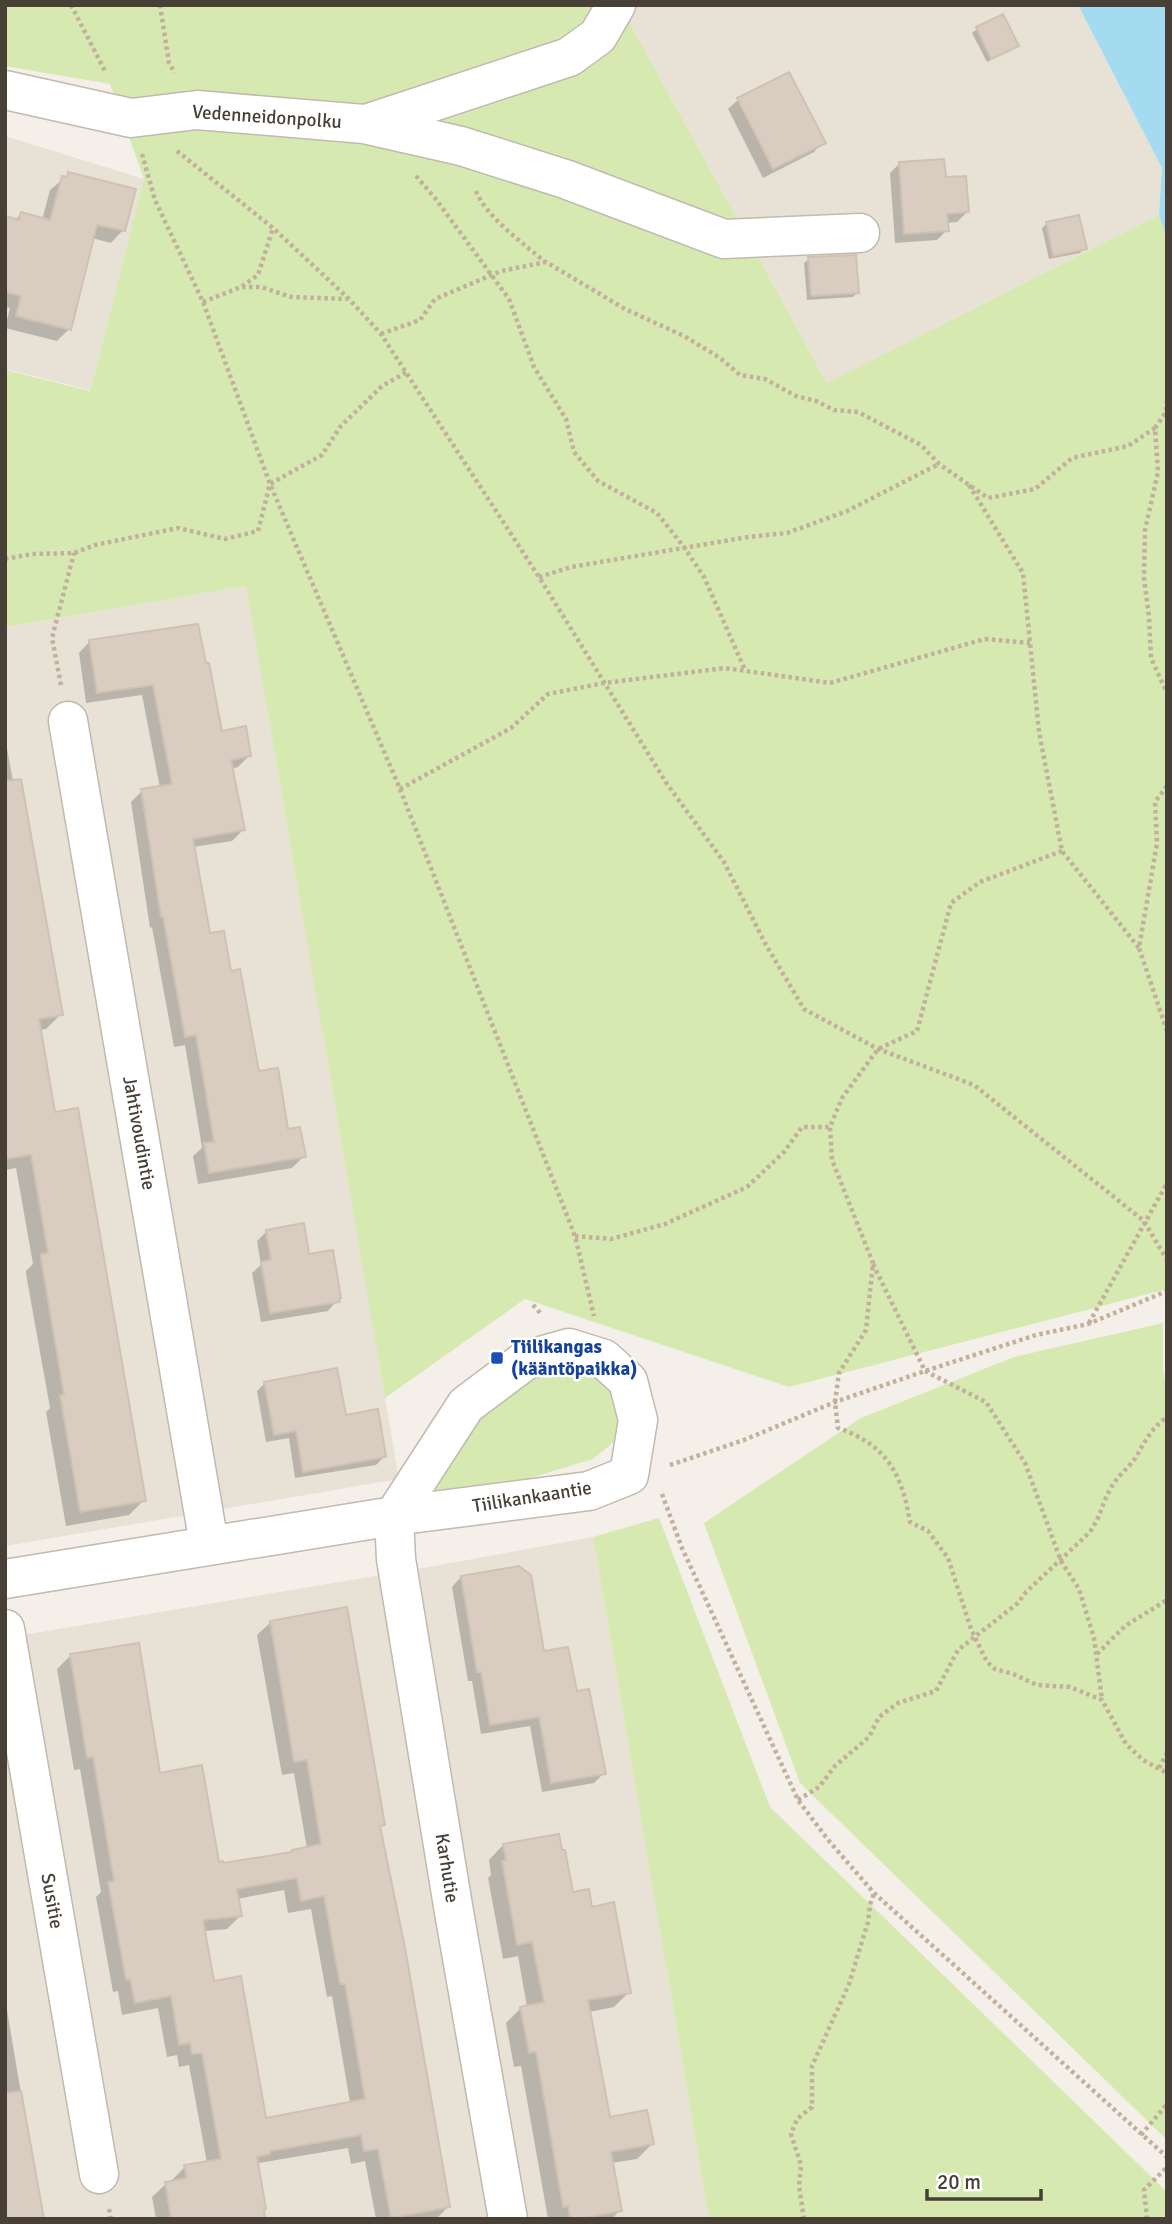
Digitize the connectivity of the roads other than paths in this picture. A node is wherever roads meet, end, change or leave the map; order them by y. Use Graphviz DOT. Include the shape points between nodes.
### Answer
graph roads {
  1 [pos="616,5"];
  2 [pos="5,90"];
  3 [pos="372,126"];
  4 [pos="860,233"];
  5 [pos="68,721"];
  6 [pos="394,1516"];
  7 [pos="209,1544"];
  8 [pos="5,1579"];
  9 [pos="5,1629"];
  10 [pos="99,2174"];
  11 [pos="508,2219"];
  1 -- 3 [label="street" via="597,36 569,57"];
  2 -- 3 [label="street, Vedenneidonpolku" via="131,118 197,110"];
  3 -- 4 [label="street, Vedenneidonpolku" via="461,146 565,179 724,239"];
  5 -- 7 [label="street, Jahtivoudintie"];
  6 -- 6 [label="street, Tiilikankaantie" via="589,1491 641,1473 638,1420 628,1381 604,1359 569,1348 526,1360 466,1405"];
  6 -- 7 [label="street, Tiilikankaantie"];
  6 -- 11 [label="street, Karhutie" via="398,1572"];
  7 -- 8 [label="street, Tiilikankaantie"];
  9 -- 10 [label="street, Susitie"];
}
